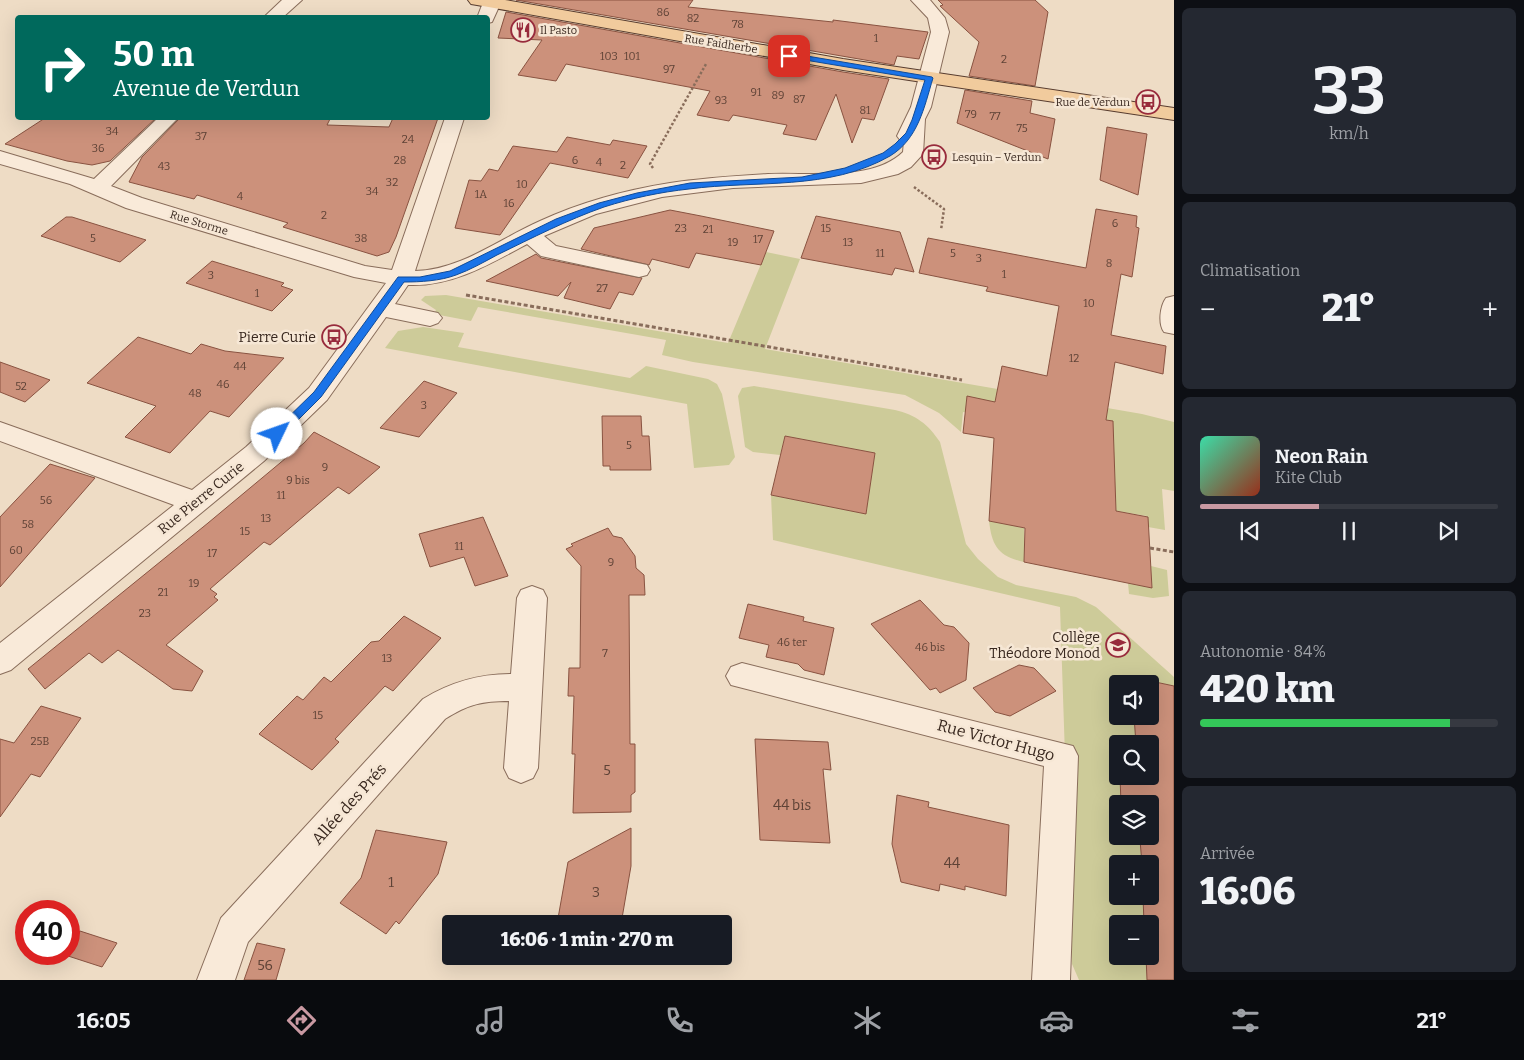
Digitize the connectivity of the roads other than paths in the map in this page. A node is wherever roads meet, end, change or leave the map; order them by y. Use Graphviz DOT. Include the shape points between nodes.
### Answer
graph roads {
  1 [pos="293,0"];
  2 [pos="920,0"];
  3 [pos="487,5"];
  4 [pos="275,15"];
  5 [pos="929,78"];
  6 [pos="1174,114"];
  7 [pos="167,120"];
  8 [pos="454,120"];
  9 [pos="916,120"];
  10 [pos="0,157"];
  11 [pos="802,179"];
  12 [pos="98,187"];
  13 [pos="529,235"];
  14 [pos="639,270"];
  15 [pos="401,279"];
  16 [pos="1174,302"];
  17 [pos="381,309"];
  18 [pos="430,318"];
  19 [pos="1172,327"];
  20 [pos="0,431"];
  21 [pos="196,502"];
  22 [pos="532,598"];
  23 [pos="0,661"];
  24 [pos="742,676"];
  25 [pos="525,688"];
  26 [pos="521,768"];
  27 [pos="216,980"];
  28 [pos="1051,980"];
  1 -- 4 [label="street"];
  2 -- 5 [label="street" via="940,23"];
  3 -- 5 [label="main road, Rue Faidherbe"];
  5 -- 6 [label="main road, Rue Faidherbe"];
  5 -- 9 [label="street"];
  7 -- 12 [label="street"];
  8 -- 15 [label="street, Rue Pierre Curie"];
  9 -- 11 [label="street" via="904,140 880,158 838,173"];
  9 -- 11 [label="street" via="913,154 900,166 849,178"];
  10 -- 12 [label="street, Rue Storme"];
  11 -- 13 [label="street, Rue Storme" via="733,182 637,196 573,215"];
  12 -- 15 [label="street, Rue Storme" via="134,203 362,272"];
  13 -- 14 [label="street" via="550,251"];
  13 -- 15 [label="street, Rue Storme" via="452,273 420,280"];
  15 -- 17 [label="street, Rue Pierre Curie"];
  16 -- 19 [label="street"];
  17 -- 18 [label="street"];
  17 -- 21 [label="street, Rue Pierre Curie" via="304,409"];
  20 -- 21 [label="street"];
  21 -- 23 [label="street, Rue Pierre Curie"];
  22 -- 25 [label="street"];
  24 -- 28 [label="street, Rue Victor Hugo" via="1061,756"];
  25 -- 26 [label="street"];
  25 -- 27 [label="street, Allée des Prés" via="485,687 456,694 434,709 234,932"];
}
